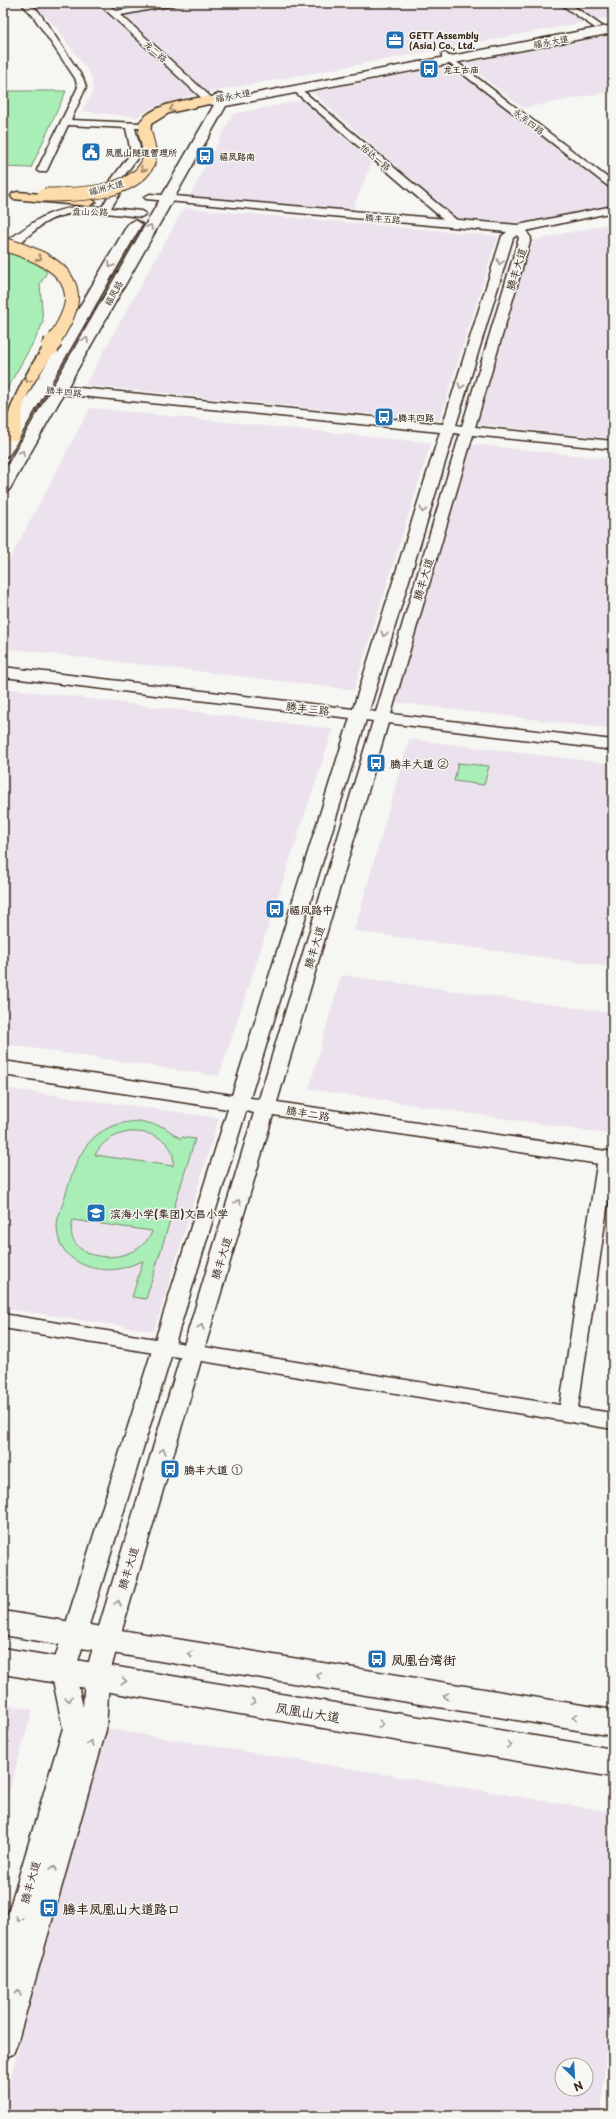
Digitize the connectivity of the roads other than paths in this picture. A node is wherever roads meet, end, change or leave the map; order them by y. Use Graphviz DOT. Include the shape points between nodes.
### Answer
graph roads {
  1 [pos="25,3"];
  2 [pos="102,3"];
  3 [pos="112,3"];
  4 [pos="174,3"];
  5 [pos="563,3"];
  6 [pos="118,13"];
  7 [pos="613,24"];
  8 [pos="598,26"];
  9 [pos="613,29"];
  10 [pos="447,58"];
  11 [pos="297,89"];
  12 [pos="266,95"];
  13 [pos="216,100"];
  14 [pos="204,119"];
  15 [pos="66,122"];
  16 [pos="130,127"];
  17 [pos="145,130"];
  18 [pos="42,170"];
  19 [pos="160,182"];
  20 [pos="613,187"];
  21 [pos="3,195"];
  22 [pos="18,196"];
  23 [pos="150,197"];
  24 [pos="166,199"];
  25 [pos="89,202"];
  26 [pos="613,209"];
  27 [pos="104,211"];
  28 [pos="141,214"];
  29 [pos="455,224"];
  30 [pos="518,229"];
  31 [pos="3,244"];
  32 [pos="3,249"];
  33 [pos="40,388"];
  34 [pos="58,390"];
  35 [pos="448,429"];
  36 [pos="467,431"];
  37 [pos="12,437"];
  38 [pos="613,445"];
  39 [pos="3,452"];
  40 [pos="3,487"];
  41 [pos="3,672"];
  42 [pos="359,715"];
  43 [pos="382,717"];
  44 [pos="613,745"];
  45 [pos="3,1068"];
  46 [pos="239,1103"];
  47 [pos="266,1107"];
  48 [pos="609,1159"];
  49 [pos="3,1321"];
  50 [pos="163,1347"];
  51 [pos="193,1352"];
  52 [pos="568,1414"];
  53 [pos="613,1421"];
  54 [pos="3,1623"];
  55 [pos="74,1635"];
  56 [pos="107,1640"];
  57 [pos="3,1661"];
  58 [pos="63,1671"];
  59 [pos="97,1676"];
  60 [pos="613,1723"];
  61 [pos="613,1762"];
  62 [pos="3,1975"];
  63 [pos="3,2044"];
  1 -- 15 [label="street" via="36,14 82,83 81,92"];
  2 -- 6 [label="street, 龙二路"];
  3 -- 6 [label="street, 龙二路"];
  4 -- 6 [label="street"];
  5 -- 8 [label="street"];
  6 -- 13 [label="street, 龙二路"];
  7 -- 8 [label="main road, 福永大道"];
  8 -- 10 [label="main road, 福永大道"];
  9 -- 10 [label="main road, 福永大道"];
  10 -- 11 [label="main road, 福永大道"];
  10 -- 13 [label="main road, 福永大道"];
  10 -- 20 [label="street, 永丰四路"];
  11 -- 12 [label="main road, 福永大道"];
  11 -- 29 [label="street, 怡达一路"];
  12 -- 13 [label="main road, 福永大道"];
  12 -- 14 [label="main road"];
  13 -- 14 [label="main road, 福凤路"];
  13 -- 17 [label="main road, one-way" via="179,106 156,115 147,120"];
  14 -- 24 [label="main road, 福凤路"];
  15 -- 16 [label="street"];
  15 -- 18 [label="street"];
  16 -- 17 [label="street"];
  16 -- 27 [label="street" via="135,148 133,157 116,180 116,192"];
  17 -- 22 [label="main road, 福洲大道, one-way, bridge" via="148,163 134,178 116,187 92,192"];
  19 -- 23 [label="main road, 福凤路"];
  21 -- 22 [label="main road, 福洲大道"];
  22 -- 25 [label="main road, 福洲大道"];
  23 -- 24 [label="street, 腾丰五路"];
  23 -- 28 [label="main road, 福凤路"];
  24 -- 29 [label="street, 腾丰五路"];
  34 -- 24 [label="main road, 福凤路, one-way"];
  26 -- 30 [label="street, 腾丰五路"];
  27 -- 28 [label="street, 盘山公路"];
  27 -- 32 [label="street, 盘山公路" via="74,210 50,216"];
  28 -- 33 [label="main road, 福凤路, one-way"];
  29 -- 30 [label="street, 腾丰五路"];
  30 -- 35 [label="street, 腾丰大道, one-way" via="508,236"];
  30 -- 36 [label="street, 腾丰大道" via="525,238"];
  31 -- 37 [label="main road, one-way, bridge" via="46,261 60,272 68,283 72,295 70,308 50,348 21,390 10,425"];
  33 -- 34 [label="street, 腾丰四路"];
  33 -- 37 [label="main road, 福凤路"];
  34 -- 35 [label="street, 腾丰四路"];
  40 -- 34 [label="main road, 福凤路, one-way"];
  35 -- 36 [label="street, 腾丰四路"];
  35 -- 42 [label="street, 腾丰大道, one-way"];
  36 -- 38 [label="street, 腾丰四路"];
  36 -- 43 [label="street, 腾丰大道"];
  37 -- 39 [label="main road, 福凤路"];
  41 -- 42 [label="street, 腾丰三路"];
  42 -- 43 [label="street, 腾丰三路"];
  42 -- 46 [label="street, 腾丰大道"];
  43 -- 44 [label="street, 腾丰三路"];
  43 -- 47 [label="street, 腾丰大道"];
  45 -- 46 [label="street, 腾丰二路"];
  46 -- 47 [label="street, 腾丰二路"];
  46 -- 50 [label="street, 腾丰大道"];
  47 -- 48 [label="street, 腾丰二路"];
  51 -- 47 [label="street, 腾丰大道, one-way"];
  48 -- 52 [label="street"];
  49 -- 50 [label="street"];
  50 -- 51 [label="street"];
  50 -- 55 [label="street, 腾丰大道"];
  51 -- 52 [label="street"];
  56 -- 51 [label="street, 腾丰大道, one-way"];
  52 -- 53 [label="street"];
  54 -- 55 [label="main road"];
  55 -- 56 [label="main road"];
  55 -- 58 [label="street, 腾丰大道"];
  56 -- 59 [label="street, 腾丰大道"];
  60 -- 56 [label="main road, one-way"];
  57 -- 58 [label="main road, 凤凰山大道"];
  58 -- 59 [label="main road, 凤凰山大道"];
  58 -- 62 [label="street, 腾丰大道, one-way" via="75,1728"];
  59 -- 61 [label="main road, 凤凰山大道, one-way"];
  63 -- 59 [label="street, 腾丰大道, one-way" via="94,1730"];
}
